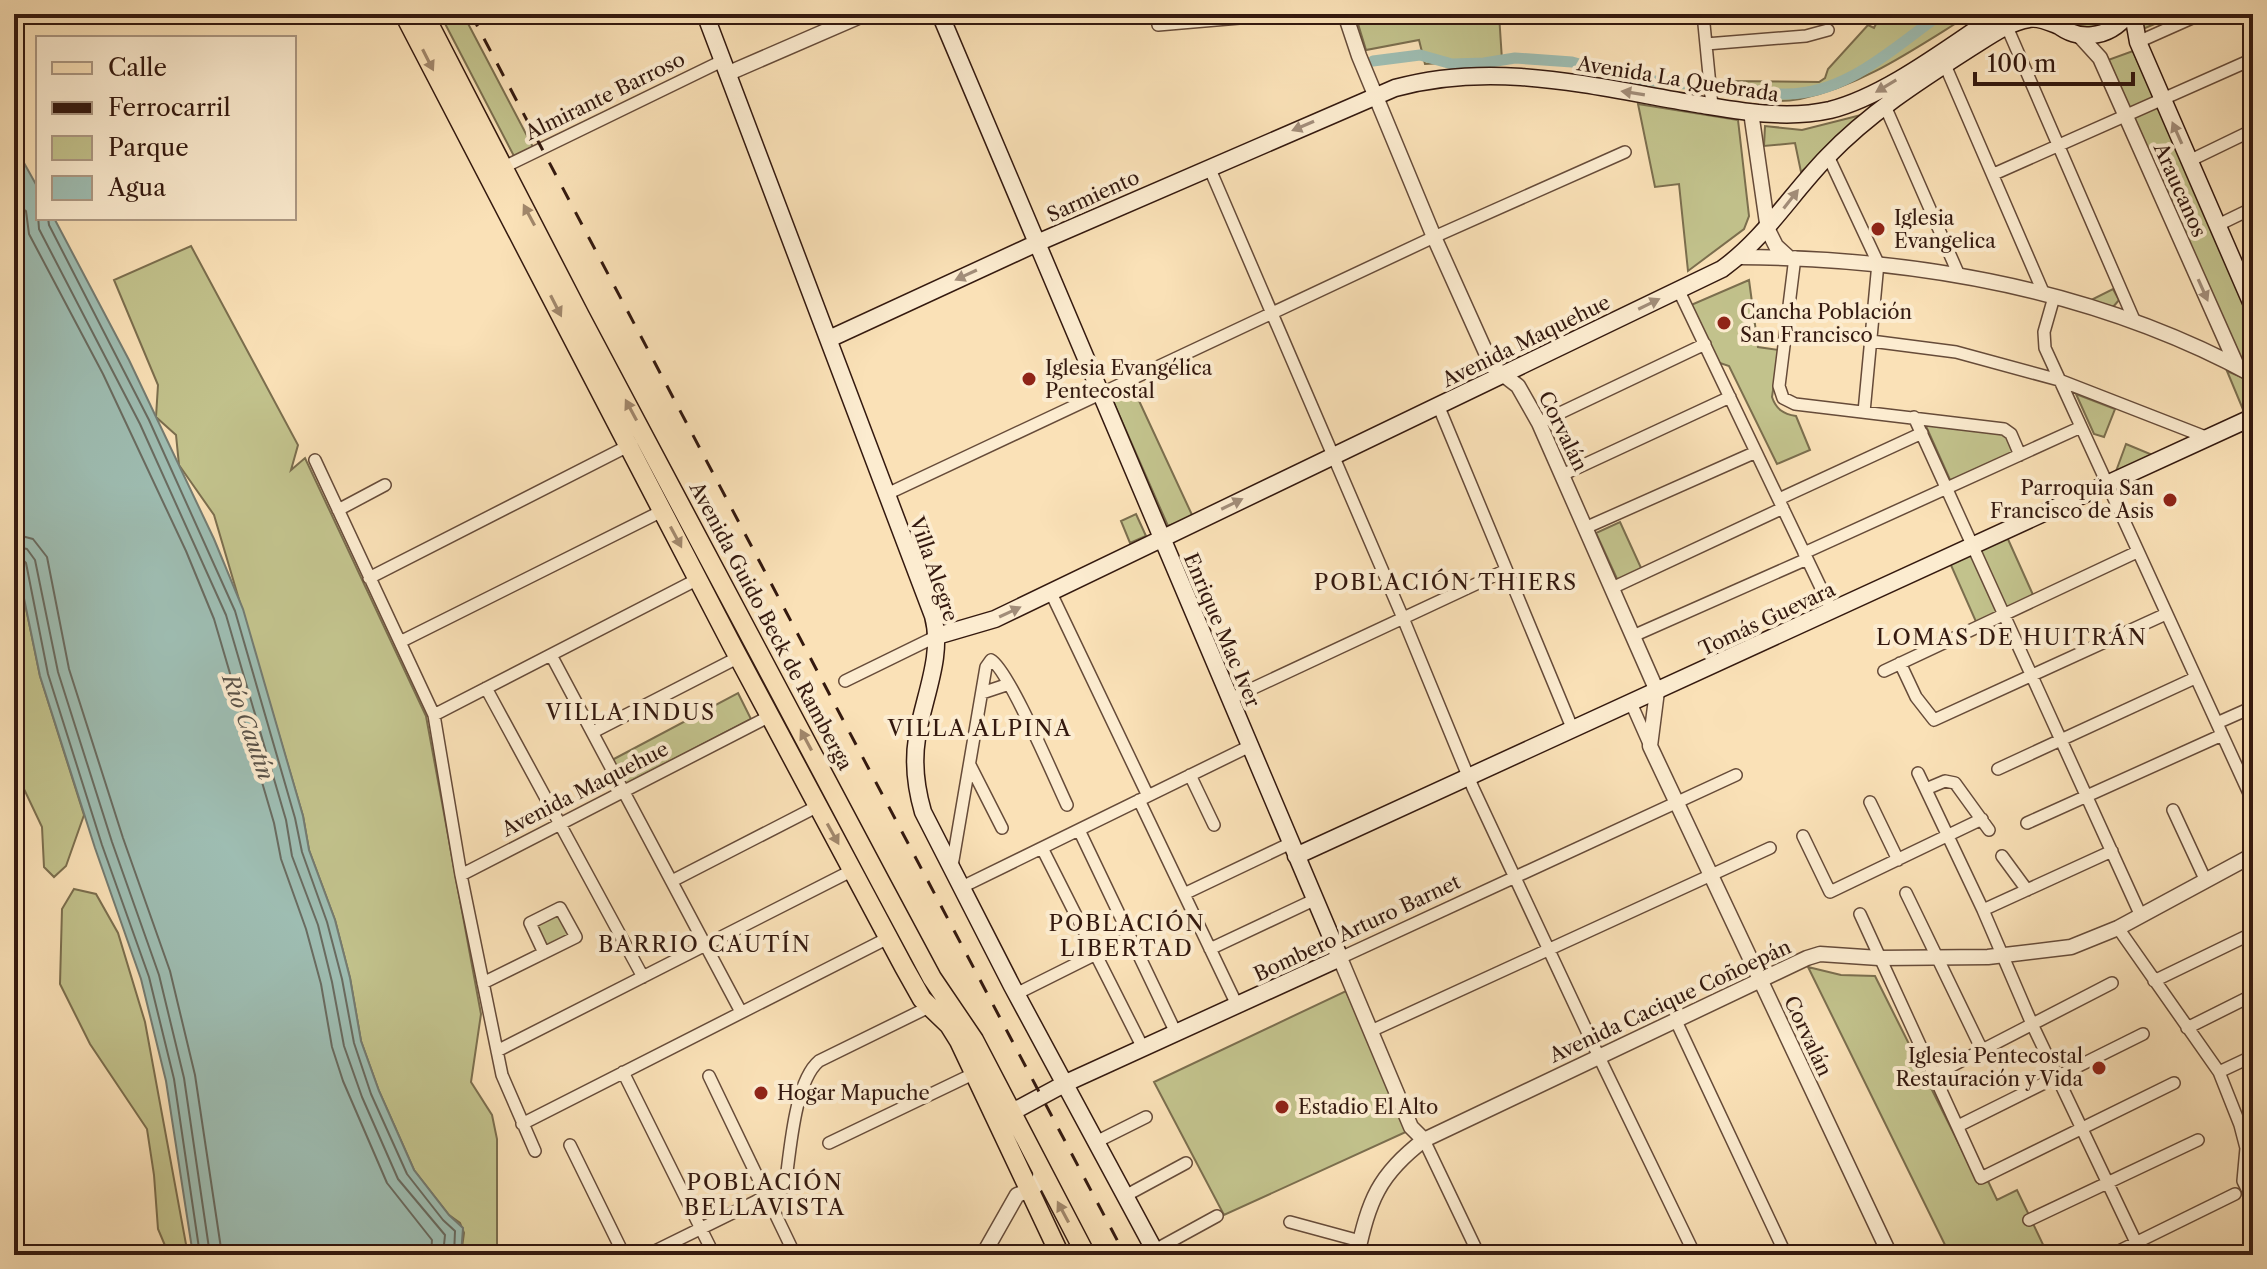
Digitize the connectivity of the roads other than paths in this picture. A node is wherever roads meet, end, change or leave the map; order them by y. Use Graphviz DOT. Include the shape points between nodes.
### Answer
graph roads {
  1 [pos="404,14"];
  2 [pos="424,14"];
  3 [pos="705,14"];
  4 [pos="865,14"];
  5 [pos="940,14"];
  6 [pos="1286,14"];
  7 [pos="1345,14"];
  8 [pos="1703,14"];
  9 [pos="2131,14"];
  10 [pos="2201,14"];
  11 [pos="2003,20"];
  12 [pos="2054,20"];
  13 [pos="1158,25"];
  14 [pos="1828,30"];
  15 [pos="2079,35"];
  16 [pos="2138,42"];
  17 [pos="1706,44"];
  18 [pos="2253,59"];
  19 [pos="1945,65"];
  20 [pos="727,67"];
  21 [pos="1375,95"];
  22 [pos="2163,100"];
  23 [pos="1712,106"];
  24 [pos="1885,106"];
  25 [pos="1751,112"];
  26 [pos="2125,116"];
  27 [pos="2253,130"];
  28 [pos="2060,145"];
  29 [pos="1625,152"];
  30 [pos="1828,156"];
  31 [pos="480,160"];
  32 [pos="2189,161"];
  33 [pos="504,167"];
  34 [pos="1209,167"];
  35 [pos="1994,174"];
  36 [pos="496,191"];
  37 [pos="2253,208"];
  38 [pos="2218,225"];
  39 [pos="1768,230"];
  40 [pos="1434,237"];
  41 [pos="1037,243"];
  42 [pos="1739,257"];
  43 [pos="1792,257"];
  44 [pos="1878,263"];
  45 [pos="1958,273"];
  46 [pos="2249,283"];
  47 [pos="1678,289"];
  48 [pos="2049,296"];
  49 [pos="2253,307"];
  50 [pos="1272,313"];
  51 [pos="2135,322"];
  52 [pos="829,339"];
  53 [pos="1871,341"];
  54 [pos="1705,344"];
  55 [pos="2237,366"];
  56 [pos="1503,374"];
  57 [pos="2253,375"];
  58 [pos="2059,380"];
  59 [pos="1101,395"];
  60 [pos="1730,397"];
  61 [pos="1438,405"];
  62 [pos="1864,412"];
  63 [pos="1914,417"];
  64 [pos="2253,417"];
  65 [pos="1539,423"];
  66 [pos="2081,427"];
  67 [pos="1922,433"];
  68 [pos="2208,438"];
  69 [pos="637,442"];
  70 [pos="1756,452"];
  71 [pos="1333,455"];
  72 [pos="2020,455"];
  73 [pos="315,460"];
  74 [pos="1562,475"];
  75 [pos="385,485"];
  76 [pos="2106,485"];
  77 [pos="1947,488"];
  78 [pos="887,494"];
  79 [pos="1781,503"];
  80 [pos="338,510"];
  81 [pos="662,511"];
  82 [pos="1585,528"];
  83 [pos="1162,538"];
  84 [pos="1973,546"];
  85 [pos="2137,552"];
  86 [pos="1806,556"];
  87 [pos="1506,570"];
  88 [pos="369,578"];
  89 [pos="698,579"];
  90 [pos="1612,588"];
  91 [pos="1051,593"];
  92 [pos="1832,611"];
  93 [pos="2166,614"];
  94 [pos="2004,615"];
  95 [pos="1403,618"];
  96 [pos="937,636"];
  97 [pos="1633,636"];
  98 [pos="400,642"];
  99 [pos="551,655"];
  100 [pos="739,657"];
  101 [pos="1900,663"];
  102 [pos="1884,671"];
  103 [pos="2032,675"];
  104 [pos="2195,678"];
  105 [pos="845,681"];
  106 [pos="1009,684"];
  107 [pos="486,688"];
  108 [pos="1657,691"];
  109 [pos="982,693"];
  110 [pos="1230,699"];
  111 [pos="1631,703"];
  112 [pos="788,706"];
  113 [pos="2253,707"];
  114 [pos="434,715"];
  115 [pos="770,716"];
  116 [pos="2217,723"];
  117 [pos="1573,730"];
  118 [pos="593,732"];
  119 [pos="2222,735"];
  120 [pos="2061,740"];
  121 [pos="1250,746"];
  122 [pos="1650,746"];
  123 [pos="970,764"];
  124 [pos="1998,769"];
  125 [pos="1918,773"];
  126 [pos="1190,775"];
  127 [pos="1736,775"];
  128 [pos="1468,778"];
  129 [pos="1926,789"];
  130 [pos="624,791"];
  131 [pos="2087,796"];
  132 [pos="1143,798"];
  133 [pos="1870,802"];
  134 [pos="2253,802"];
  135 [pos="1676,803"];
  136 [pos="1067,805"];
  137 [pos="818,806"];
  138 [pos="2173,810"];
  139 [pos="1982,819"];
  140 [pos="2027,823"];
  141 [pos="560,824"];
  142 [pos="1214,825"];
  143 [pos="1002,828"];
  144 [pos="1079,830"];
  145 [pos="1989,830"];
  146 [pos="1803,836"];
  147 [pos="1948,836"];
  148 [pos="1042,848"];
  149 [pos="1770,848"];
  150 [pos="1294,850"];
  151 [pos="2112,851"];
  152 [pos="2253,855"];
  153 [pos="2002,856"];
  154 [pos="1898,860"];
  155 [pos="952,867"];
  156 [pos="853,870"];
  157 [pos="461,875"];
  158 [pos="1710,875"];
  159 [pos="1515,878"];
  160 [pos="2205,879"];
  161 [pos="672,881"];
  162 [pos="962,887"];
  163 [pos="2027,890"];
  164 [pos="1906,893"];
  165 [pos="1184,894"];
  166 [pos="1316,899"];
  167 [pos="1983,910"];
  168 [pos="1860,914"];
  169 [pos="2141,916"];
  170 [pos="906,928"];
  171 [pos="2118,928"];
  172 [pos="2253,933"];
  173 [pos="1130,937"];
  174 [pos="888,938"];
  175 [pos="705,945"];
  176 [pos="1210,949"];
  177 [pos="1549,950"];
  178 [pos="544,953"];
  179 [pos="1096,954"];
  180 [pos="2003,956"];
  181 [pos="1340,958"];
  182 [pos="1879,958"];
  183 [pos="1937,958"];
  184 [pos="643,977"];
  185 [pos="1760,981"];
  186 [pos="2154,981"];
  187 [pos="483,983"];
  188 [pos="2112,983"];
  189 [pos="1016,994"];
  190 [pos="2253,995"];
  191 [pos="1237,1005"];
  192 [pos="929,1007"];
  193 [pos="741,1012"];
  194 [pos="1676,1021"];
  195 [pos="2032,1024"];
  196 [pos="2187,1028"];
  197 [pos="1371,1031"];
  198 [pos="1176,1033"];
  199 [pos="2143,1034"];
  200 [pos="1143,1048"];
  201 [pos="1982,1050"];
  202 [pos="497,1051"];
  203 [pos="2253,1056"];
  204 [pos="1599,1057"];
  205 [pos="623,1072"];
  206 [pos="2219,1072"];
  207 [pos="975,1073"];
  208 [pos="1934,1075"];
  209 [pos="709,1076"];
  210 [pos="2057,1076"];
  211 [pos="1066,1083"];
  212 [pos="2174,1083"];
  213 [pos="1004,1117"];
  214 [pos="1146,1117"];
  215 [pos="2253,1118"];
  216 [pos="522,1124"];
  217 [pos="2240,1125"];
  218 [pos="1958,1126"];
  219 [pos="2083,1128"];
  220 [pos="1424,1140"];
  221 [pos="2198,1140"];
  222 [pos="1096,1142"];
  223 [pos="829,1143"];
  224 [pos="570,1145"];
  225 [pos="535,1151"];
  226 [pos="1186,1163"];
  227 [pos="1041,1170"];
  228 [pos="2109,1183"];
  229 [pos="1024,1193"];
  230 [pos="2235,1194"];
  231 [pos="767,1196"];
  232 [pos="1125,1196"];
  233 [pos="2253,1201"];
  234 [pos="1217,1216"];
  235 [pos="2029,1220"];
  236 [pos="1290,1222"];
  237 [pos="701,1229"];
  238 [pos="1358,1248"];
  239 [pos="2139,1249"];
  240 [pos="1156,1253"];
  241 [pos="624,1255"];
  242 [pos="647,1255"];
  243 [pos="714,1255"];
  244 [pos="795,1255"];
  245 [pos="983,1255"];
  246 [pos="1060,1255"];
  247 [pos="1086,1255"];
  248 [pos="1479,1255"];
  249 [pos="1695,1255"];
  250 [pos="1786,1255"];
  251 [pos="1890,1255"];
  252 [pos="2111,1255"];
  1 -- 31 [label="main road, Avenida Guido Beck de Ramberga, one-way"];
  2 -- 33 [label="main road, Avenida Guido Beck de Ramberga"];
  3 -- 20 [label="main road, Villa Alegre"];
  4 -- 20 [label="street, Almirante Barroso"];
  5 -- 41 [label="main road, Enrique Mac Iver"];
  6 -- 13 [label="street"];
  7 -- 21 [label="street, Corvalán"];
  8 -- 17 [label="street"];
  9 -- 15 [label="main road" via="2108,32"];
  9 -- 16 [label="main road, Araucanos"];
  10 -- 16 [label="street"];
  11 -- 12 [label="main road, Avenida La Quebrada"];
  11 -- 19 [label="main road, Avenida La Quebrada"];
  11 -- 25 [label="main road, Avenida La Quebrada, one-way" via="1847,105 1801,115"];
  11 -- 28 [label="street"];
  12 -- 15 [label="main road, Avenida La Quebrada"];
  14 -- 17 [label="street"];
  15 -- 26 [label="street, Araucanos" via="2100,58"];
  16 -- 22 [label="main road, Araucanos"];
  17 -- 23 [label="street"];
  18 -- 22 [label="street"];
  19 -- 24 [label="main road, Avenida La Quebrada"];
  19 -- 35 [label="street"];
  20 -- 33 [label="street, Almirante Barroso"];
  20 -- 52 [label="main road, Villa Alegre"];
  23 -- 21 [label="main road, Avenida La Quebrada, one-way" via="1493,74 1435,78"];
  21 -- 34 [label="main road, Sarmiento, one-way"];
  21 -- 40 [label="street, Corvalán"];
  22 -- 26 [label="street"];
  32 -- 22 [label="main road, Araucanos, one-way"];
  23 -- 25 [label="main road, Avenida La Quebrada"];
  24 -- 30 [label="main road, Avenida La Quebrada"];
  24 -- 45 [label="street"];
  25 -- 39 [label="street"];
  26 -- 28 [label="street"];
  26 -- 55 [label="street, Araucanos, one-way"];
  27 -- 32 [label="street"];
  28 -- 35 [label="street"];
  28 -- 51 [label="street"];
  29 -- 40 [label="street"];
  39 -- 30 [label="main road, Avenida La Quebrada, one-way"];
  30 -- 44 [label="street"];
  31 -- 33 [label="main road"];
  31 -- 36 [label="main road, Avenida Guido Beck de Ramberga"];
  32 -- 38 [label="main road, Araucanos"];
  33 -- 36 [label="main road"];
  69 -- 33 [label="main road, Avenida Guido Beck de Ramberga, one-way"];
  34 -- 41 [label="main road, Sarmiento"];
  34 -- 50 [label="street"];
  35 -- 48 [label="street"];
  36 -- 69 [label="main road, Avenida Guido Beck de Ramberga, one-way"];
  37 -- 38 [label="street"];
  38 -- 46 [label="main road, Araucanos"];
  39 -- 42 [label="main road, Avenida La Quebrada"];
  39 -- 43 [label="street" via="1776,246"];
  40 -- 50 [label="street"];
  40 -- 56 [label="street, Corvalán" via="1492,366"];
  41 -- 52 [label="main road, Sarmiento, one-way"];
  41 -- 59 [label="main road, Enrique Mac Iver"];
  42 -- 43 [label="street"];
  42 -- 47 [label="main road, Avenida Maquehue"];
  43 -- 44 [label="street"];
  43 -- 62 [label="street" via="1781,395 1791,403"];
  44 -- 45 [label="street"];
  44 -- 53 [label="street"];
  45 -- 48 [label="street"];
  46 -- 49 [label="main road, Araucanos"];
  47 -- 54 [label="street"];
  56 -- 47 [label="main road, Avenida Maquehue, one-way"];
  48 -- 51 [label="street"];
  48 -- 58 [label="street" via="2043,340"];
  50 -- 59 [label="street"];
  50 -- 71 [label="street"];
  51 -- 55 [label="street"];
  52 -- 78 [label="main road, Villa Alegre"];
  53 -- 58 [label="street" via="1956,352"];
  53 -- 62 [label="street"];
  54 -- 60 [label="street"];
  54 -- 65 [label="street"];
  55 -- 57 [label="street"];
  56 -- 61 [label="main road, Avenida Maquehue"];
  56 -- 65 [label="street, Corvalán" via="1518,386"];
  58 -- 66 [label="street"];
  58 -- 68 [label="street"];
  59 -- 78 [label="street"];
  59 -- 83 [label="main road, Enrique Mac Iver"];
  60 -- 70 [label="street"];
  60 -- 74 [label="street"];
  61 -- 71 [label="main road, Avenida Maquehue"];
  61 -- 87 [label="street"];
  62 -- 63 [label="street"];
  63 -- 67 [label="street"];
  63 -- 72 [label="street" via="2004,429"];
  64 -- 68 [label="main road, Tomás Guevara"];
  65 -- 74 [label="street, Corvalán"];
  66 -- 72 [label="street"];
  66 -- 76 [label="street"];
  67 -- 77 [label="street"];
  67 -- 79 [label="street"];
  68 -- 76 [label="main road, Tomás Guevara"];
  69 -- 81 [label="main road, Avenida Guido Beck de Ramberga"];
  69 -- 88 [label="street"];
  69 -- 112 [label="main road, Avenida Guido Beck de Ramberga"];
  70 -- 79 [label="street"];
  70 -- 82 [label="street"];
  83 -- 71 [label="main road, Avenida Maquehue, one-way"];
  71 -- 95 [label="street"];
  72 -- 77 [label="street"];
  73 -- 80 [label="street"];
  74 -- 82 [label="street, Corvalán"];
  75 -- 80 [label="street"];
  76 -- 84 [label="main road, Tomás Guevara"];
  76 -- 85 [label="street"];
  77 -- 84 [label="street"];
  77 -- 86 [label="street"];
  78 -- 96 [label="main road, Villa Alegre"];
  79 -- 86 [label="street"];
  79 -- 90 [label="street"];
  80 -- 88 [label="street"];
  81 -- 89 [label="main road, Avenida Guido Beck de Ramberga, one-way"];
  81 -- 98 [label="street"];
  82 -- 90 [label="street, Corvalán"];
  83 -- 91 [label="main road, Avenida Maquehue"];
  83 -- 110 [label="main road, Enrique Mac Iver"];
  84 -- 92 [label="main road, Tomás Guevara"];
  84 -- 94 [label="street"];
  85 -- 93 [label="street"];
  85 -- 94 [label="street"];
  86 -- 92 [label="street"];
  86 -- 97 [label="street"];
  87 -- 95 [label="street"];
  87 -- 117 [label="street"];
  88 -- 98 [label="street"];
  89 -- 99 [label="street"];
  89 -- 100 [label="main road, Avenida Guido Beck de Ramberga"];
  90 -- 97 [label="street, Corvalán"];
  96 -- 91 [label="main road, Avenida Maquehue, one-way" via="977,626"];
  91 -- 132 [label="street"];
  92 -- 108 [label="main road, Tomás Guevara"];
  93 -- 103 [label="street"];
  93 -- 104 [label="street"];
  94 -- 101 [label="street"];
  94 -- 103 [label="street"];
  95 -- 110 [label="street"];
  95 -- 128 [label="street"];
  96 -- 105 [label="street, Avenida Maquehue"];
  96 -- 155 [label="main road, Villa Alegre" via="915,769 923,812"];
  97 -- 108 [label="street, Corvalán"];
  98 -- 114 [label="street"];
  99 -- 107 [label="street"];
  99 -- 118 [label="street"];
  100 -- 115 [label="main road, Avenida Guido Beck de Ramberga"];
  100 -- 118 [label="street"];
  101 -- 102 [label="street"];
  101 -- 103 [label="street" via="1934,720"];
  103 -- 120 [label="street"];
  104 -- 116 [label="street"];
  104 -- 120 [label="street"];
  106 -- 109 [label="street"];
  106 -- 109 [label="street" via="991,660"];
  106 -- 136 [label="street"];
  107 -- 114 [label="street"];
  107 -- 141 [label="street"];
  108 -- 111 [label="main road, Tomás Guevara"];
  108 -- 122 [label="street"];
  109 -- 123 [label="street"];
  110 -- 121 [label="main road, Enrique Mac Iver"];
  111 -- 117 [label="main road, Tomás Guevara"];
  111 -- 122 [label="street, Corvalán"];
  112 -- 115 [label="main road"];
  170 -- 112 [label="main road, Avenida Guido Beck de Ramberga, one-way"];
  113 -- 116 [label="street"];
  114 -- 157 [label="street"];
  115 -- 130 [label="street, Avenida Maquehue"];
  115 -- 137 [label="main road, Avenida Guido Beck de Ramberga"];
  116 -- 119 [label="street"];
  117 -- 128 [label="main road, Tomás Guevara"];
  118 -- 130 [label="street"];
  119 -- 131 [label="street"];
  119 -- 134 [label="street"];
  120 -- 124 [label="street"];
  120 -- 131 [label="street"];
  121 -- 126 [label="street"];
  121 -- 150 [label="main road, Enrique Mac Iver"];
  122 -- 135 [label="street, Corvalán"];
  123 -- 143 [label="street"];
  123 -- 155 [label="street"];
  125 -- 129 [label="street"];
  126 -- 132 [label="street"];
  126 -- 142 [label="street"];
  127 -- 135 [label="street, Bombero Arturo Barnet"];
  128 -- 150 [label="main road, Tomás Guevara"];
  128 -- 159 [label="street"];
  129 -- 139 [label="street" via="1955,783"];
  129 -- 147 [label="street"];
  130 -- 141 [label="street, Avenida Maquehue"];
  130 -- 161 [label="street"];
  131 -- 140 [label="street"];
  131 -- 151 [label="street"];
  132 -- 144 [label="street"];
  132 -- 165 [label="street"];
  133 -- 154 [label="street"];
  135 -- 158 [label="street, Corvalán"];
  135 -- 159 [label="street, Bombero Arturo Barnet"];
  137 -- 156 [label="main road, Avenida Guido Beck de Ramberga, one-way"];
  137 -- 161 [label="street"];
  138 -- 160 [label="street"];
  139 -- 145 [label="street"];
  139 -- 147 [label="street"];
  141 -- 157 [label="street, Avenida Maquehue"];
  141 -- 184 [label="street"];
  144 -- 148 [label="street"];
  144 -- 173 [label="street"];
  146 -- 154 [label="street" via="1830,892"];
  147 -- 154 [label="street"];
  147 -- 167 [label="street"];
  148 -- 162 [label="street"];
  148 -- 179 [label="street"];
  149 -- 158 [label="street"];
  150 -- 165 [label="street"];
  150 -- 166 [label="main road, Enrique Mac Iver"];
  151 -- 163 [label="street"];
  151 -- 169 [label="street"];
  152 -- 160 [label="street, Avenida Cacique Coñoepán"];
  153 -- 163 [label="street"];
  155 -- 162 [label="main road, Villa Alegre"];
  156 -- 174 [label="main road, Avenida Guido Beck de Ramberga"];
  156 -- 175 [label="street"];
  157 -- 187 [label="street"];
  158 -- 177 [label="street"];
  158 -- 185 [label="street, Corvalán"];
  159 -- 177 [label="street"];
  159 -- 181 [label="street, Bombero Arturo Barnet"];
  160 -- 169 [label="street, Avenida Cacique Coñoepán"];
  161 -- 175 [label="street"];
  162 -- 189 [label="main road, Villa Alegre"];
  163 -- 167 [label="street"];
  164 -- 183 [label="street"];
  165 -- 176 [label="street"];
  166 -- 176 [label="street"];
  166 -- 181 [label="main road, Enrique Mac Iver"];
  167 -- 180 [label="street"];
  168 -- 182 [label="street"];
  169 -- 171 [label="street, Avenida Cacique Coñoepán"];
  170 -- 174 [label="main road"];
  170 -- 213 [label="main road, Avenida Guido Beck de Ramberga" via="974,1040"];
  171 -- 180 [label="street, Avenida Cacique Coñoepán" via="2071,947"];
  171 -- 186 [label="street"];
  172 -- 186 [label="street"];
  173 -- 179 [label="street"];
  173 -- 198 [label="street"];
  174 -- 192 [label="main road, Avenida Guido Beck de Ramberga"];
  174 -- 193 [label="street"];
  175 -- 184 [label="street"];
  175 -- 193 [label="street"];
  176 -- 191 [label="street"];
  177 -- 197 [label="street"];
  177 -- 204 [label="street"];
  178 -- 187 [label="street"];
  179 -- 189 [label="street"];
  179 -- 200 [label="street"];
  180 -- 183 [label="street, Avenida Cacique Coñoepán"];
  180 -- 195 [label="street"];
  181 -- 191 [label="main road, Bombero Arturo Barnet"];
  181 -- 197 [label="street, Enrique Mac Iver"];
  182 -- 183 [label="street, Avenida Cacique Coñoepán"];
  182 -- 185 [label="street, Avenida Cacique Coñoepán" via="1815,955"];
  182 -- 208 [label="street"];
  183 -- 201 [label="street"];
  184 -- 202 [label="street"];
  185 -- 194 [label="street, Avenida Cacique Coñoepán"];
  185 -- 251 [label="street, Corvalán"];
  186 -- 196 [label="street"];
  187 -- 202 [label="street"];
  188 -- 195 [label="street"];
  189 -- 211 [label="main road, Villa Alegre"];
  190 -- 196 [label="street"];
  191 -- 198 [label="main road, Bombero Arturo Barnet"];
  192 -- 207 [label="main road, Avenida Guido Beck de Ramberga" via="955,1034"];
  192 -- 231 [label="street" via="810,1070 802,1086 785,1187"];
  193 -- 205 [label="street"];
  194 -- 204 [label="street, Avenida Cacique Coñoepán"];
  194 -- 250 [label="street"];
  195 -- 201 [label="street"];
  195 -- 210 [label="street"];
  196 -- 206 [label="street"];
  197 -- 220 [label="street, Enrique Mac Iver" via="1411,1127"];
  198 -- 200 [label="main road, Bombero Arturo Barnet"];
  199 -- 210 [label="street"];
  200 -- 211 [label="main road, Bombero Arturo Barnet"];
  201 -- 208 [label="street"];
  202 -- 216 [label="street"];
  203 -- 206 [label="street"];
  204 -- 220 [label="street, Avenida Cacique Coñoepán"];
  204 -- 249 [label="street"];
  205 -- 216 [label="street"];
  205 -- 237 [label="street"];
  206 -- 217 [label="street"];
  207 -- 213 [label="main road, Avenida Guido Beck de Ramberga"];
  207 -- 223 [label="street"];
  208 -- 218 [label="street"];
  209 -- 231 [label="street"];
  210 -- 218 [label="street"];
  210 -- 219 [label="street"];
  211 -- 213 [label="main road, Bombero Arturo Barnet"];
  211 -- 222 [label="main road, Villa Alegre"];
  212 -- 219 [label="street"];
  213 -- 227 [label="main road, Avenida Guido Beck de Ramberga"];
  213 -- 229 [label="main road, Avenida Guido Beck de Ramberga"];
  214 -- 222 [label="street"];
  215 -- 217 [label="street"];
  216 -- 225 [label="street"];
  217 -- 233 [label="street" via="2246,1148 2243,1181"];
  218 -- 219 [label="street" via="1981,1178"];
  219 -- 228 [label="street"];
  220 -- 238 [label="street, Avenida Cacique Coñoepán" via="1382,1181 1368,1208"];
  220 -- 248 [label="street, Enrique Mac Iver"];
  221 -- 228 [label="street"];
  222 -- 232 [label="main road, Villa Alegre"];
  224 -- 241 [label="street"];
  226 -- 232 [label="street"];
  227 -- 229 [label="street" via="1039,1183"];
  247 -- 227 [label="main road, Avenida Guido Beck de Ramberga, one-way"];
  228 -- 235 [label="street"];
  228 -- 239 [label="street"];
  229 -- 245 [label="street"];
  229 -- 246 [label="main road" via="1042,1214"];
  230 -- 239 [label="street"];
  231 -- 237 [label="street"];
  231 -- 244 [label="street"];
  232 -- 240 [label="main road, Villa Alegre"];
  234 -- 240 [label="street"];
  236 -- 238 [label="street"];
  237 -- 242 [label="street"];
  237 -- 243 [label="street"];
  239 -- 252 [label="street"];
}
